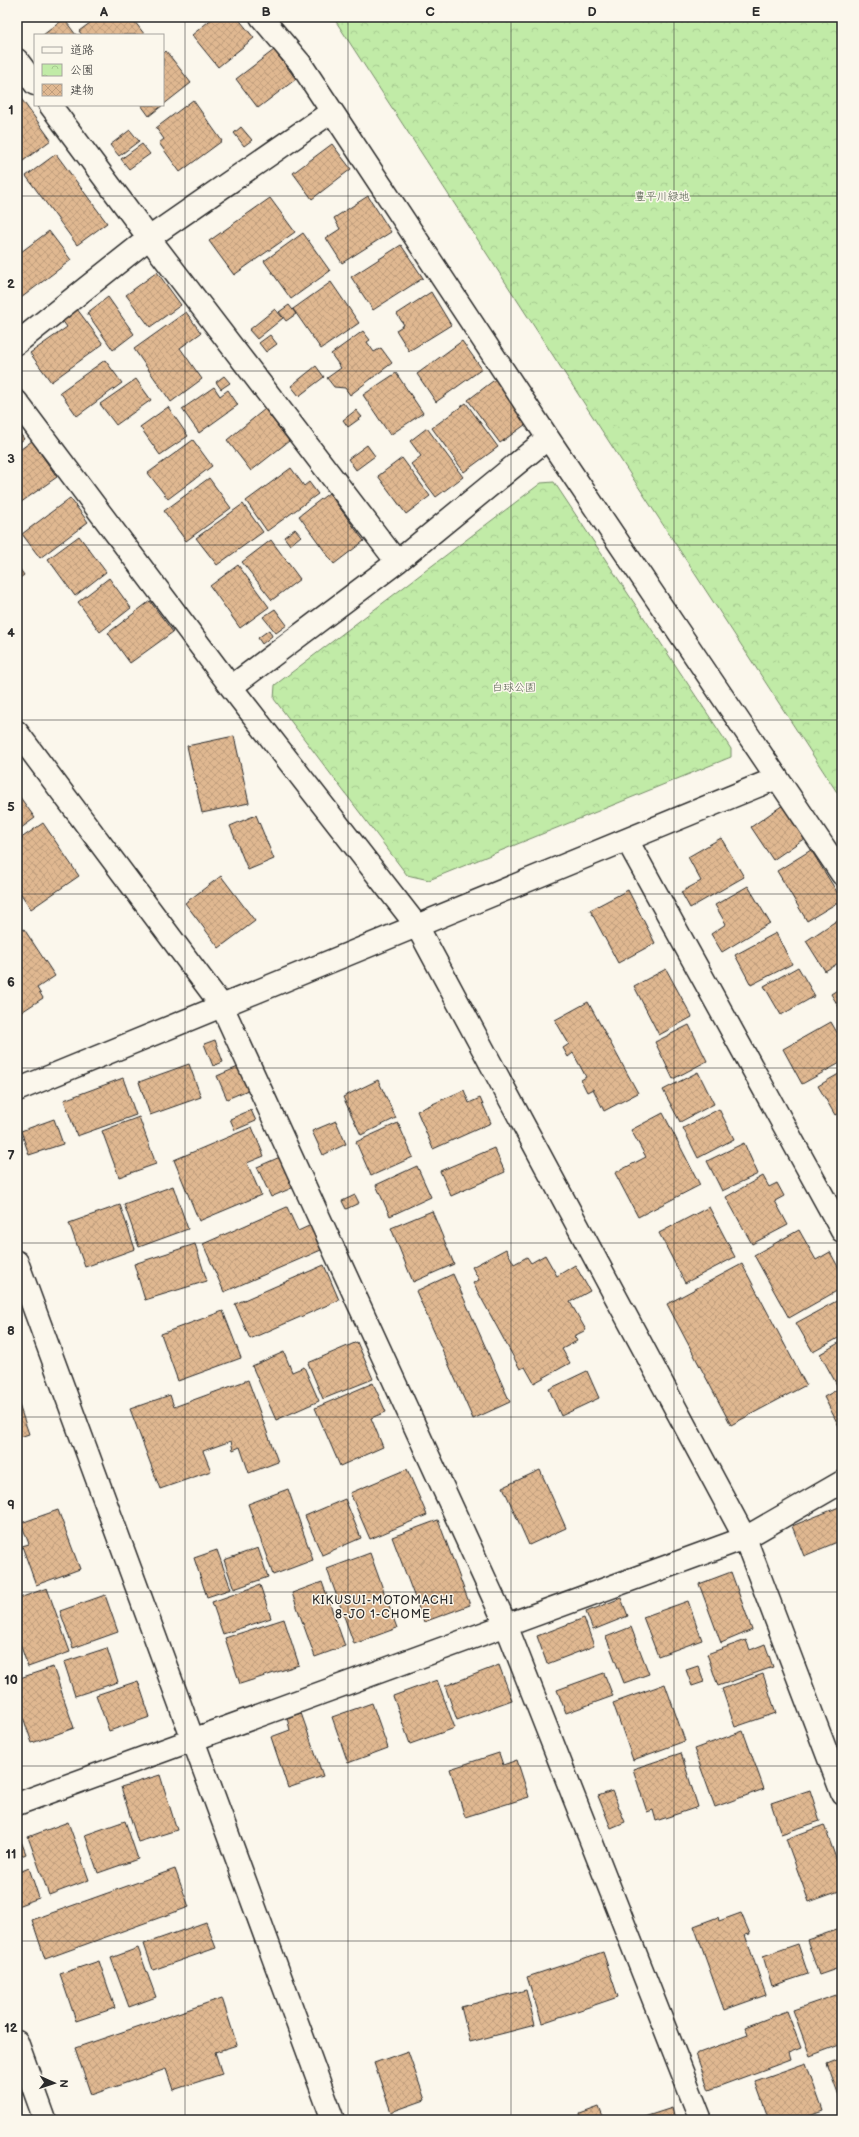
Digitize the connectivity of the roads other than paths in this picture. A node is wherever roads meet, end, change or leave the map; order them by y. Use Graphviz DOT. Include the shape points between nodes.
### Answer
graph roads {
  1 [pos="261,17"];
  2 [pos="17,60"];
  3 [pos="34,83"];
  4 [pos="51,106"];
  5 [pos="331,112"];
  6 [pos="149,238"];
  7 [pos="17,343"];
  8 [pos="17,402"];
  9 [pos="548,438"];
  10 [pos="397,562"];
  11 [pos="232,687"];
  12 [pos="17,732"];
  13 [pos="777,778"];
  14 [pos="626,840"];
  15 [pos="842,874"];
  16 [pos="417,926"];
  17 [pos="222,1006"];
  18 [pos="17,1090"];
  19 [pos="842,1231"];
  20 [pos="17,1262"];
  21 [pos="842,1482"];
  22 [pos="745,1538"];
  23 [pos="506,1625"];
  24 [pos="194,1740"];
  25 [pos="842,1793"];
  26 [pos="17,1804"];
  27 [pos="17,2042"];
  28 [pos="45,2120"];
  29 [pos="333,2120"];
  30 [pos="701,2120"];
  1 -- 5 [label="street" via="300,63"];
  2 -- 3 [label="street"];
  4 -- 6 [label="street"];
  5 -- 6 [label="street"];
  5 -- 9 [label="street"];
  6 -- 7 [label="street"];
  6 -- 10 [label="street"];
  8 -- 11 [label="street"];
  9 -- 10 [label="street"];
  9 -- 13 [label="street"];
  10 -- 11 [label="street"];
  11 -- 16 [label="street"];
  12 -- 17 [label="street"];
  13 -- 14 [label="street"];
  13 -- 15 [label="street"];
  14 -- 16 [label="street"];
  14 -- 19 [label="street"];
  16 -- 17 [label="street"];
  16 -- 22 [label="street"];
  17 -- 18 [label="street"];
  17 -- 23 [label="street"];
  20 -- 24 [label="street"];
  21 -- 22 [label="street"];
  22 -- 23 [label="street"];
  22 -- 25 [label="street"];
  23 -- 24 [label="street"];
  23 -- 30 [label="street"];
  24 -- 26 [label="street"];
  24 -- 29 [label="street"];
  27 -- 28 [label="street"];
}
